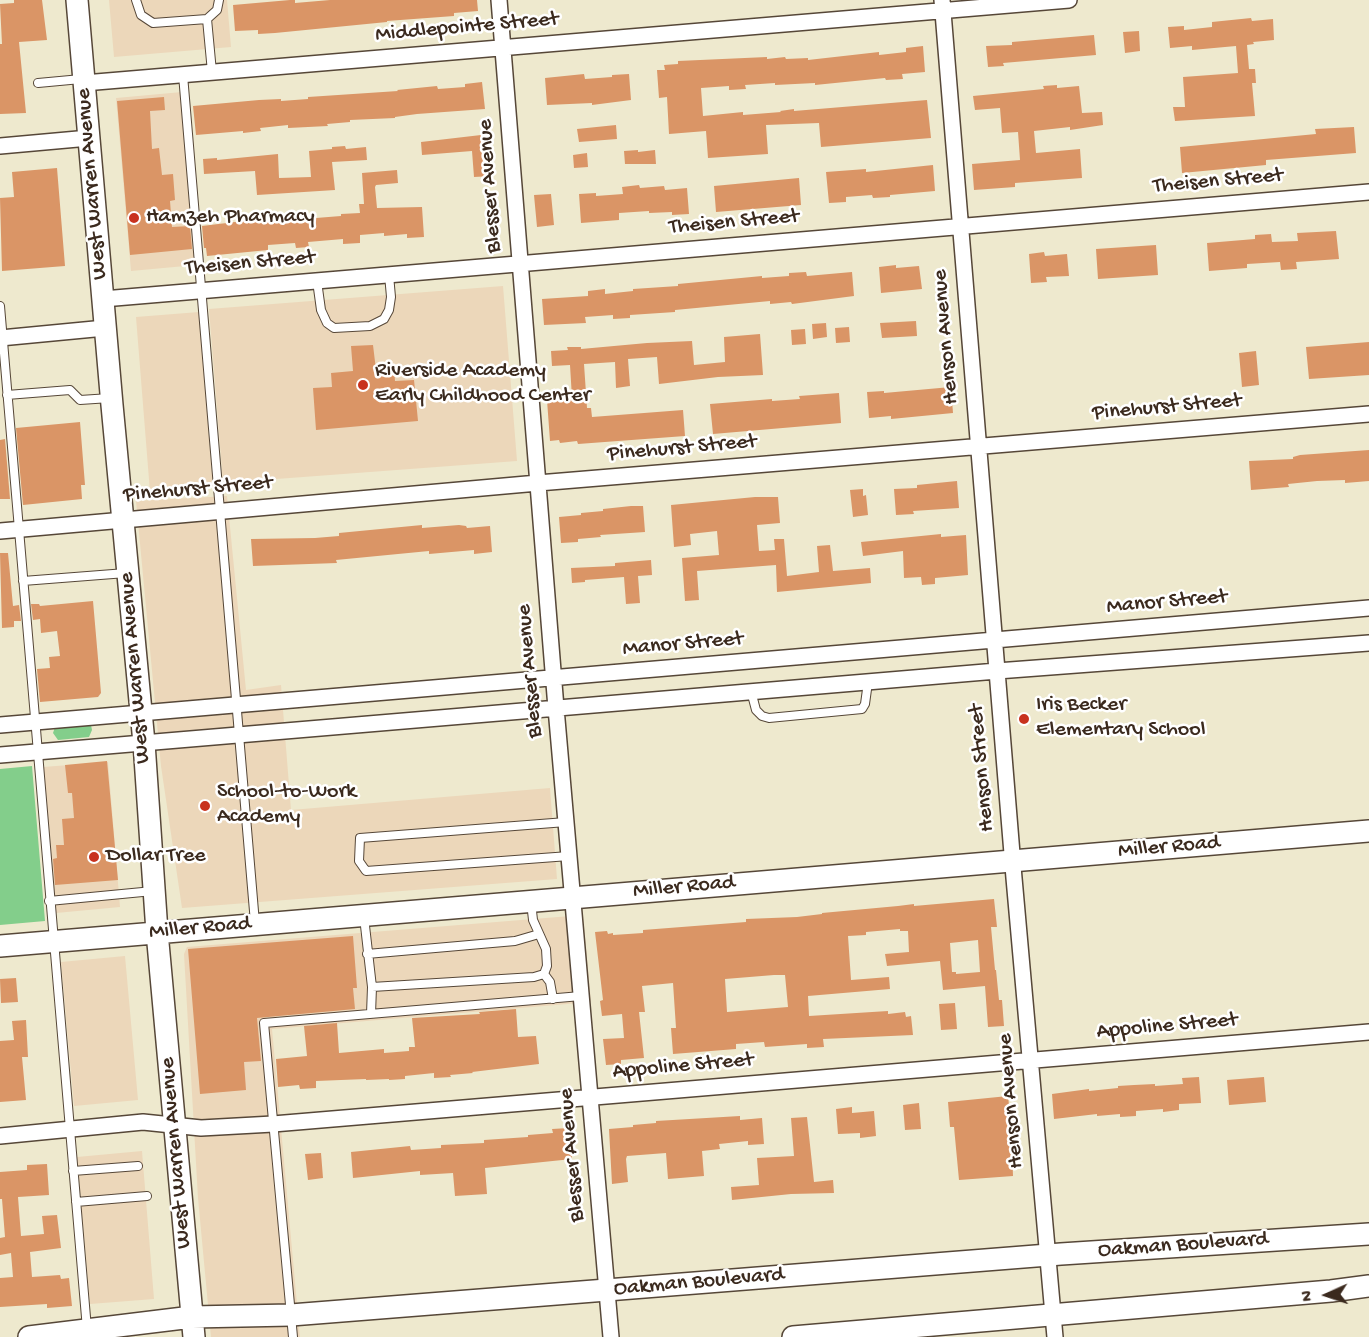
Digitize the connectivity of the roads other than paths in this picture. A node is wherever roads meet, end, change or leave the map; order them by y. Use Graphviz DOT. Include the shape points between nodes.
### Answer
graph roads {
  1 [pos="77,0"];
  2 [pos="136,0"];
  3 [pos="219,0"];
  4 [pos="499,0"];
  5 [pos="1069,0"];
  6 [pos="942,5"];
  7 [pos="207,20"];
  8 [pos="503,48"];
  9 [pos="212,72"];
  10 [pos="183,75"];
  11 [pos="84,81"];
  12 [pos="38,83"];
  13 [pos="89,138"];
  14 [pos="0,146"];
  15 [pos="1369,192"];
  16 [pos="960,226"];
  17 [pos="520,264"];
  18 [pos="389,275"];
  19 [pos="316,281"];
  20 [pos="201,291"];
  21 [pos="103,299"];
  22 [pos="0,306"];
  23 [pos="105,328"];
  24 [pos="1,338"];
  25 [pos="8,395"];
  26 [pos="111,398"];
  27 [pos="1369,414"];
  28 [pos="978,446"];
  29 [pos="538,483"];
  30 [pos="220,511"];
  31 [pos="123,519"];
  32 [pos="18,530"];
  33 [pos="0,531"];
  34 [pos="128,573"];
  35 [pos="23,581"];
  36 [pos="1369,608"];
  37 [pos="995,641"];
  38 [pos="1369,643"];
  39 [pos="997,671"];
  40 [pos="554,678"];
  41 [pos="868,682"];
  42 [pos="751,691"];
  43 [pos="237,705"];
  44 [pos="556,708"];
  45 [pos="141,713"];
  46 [pos="34,722"];
  47 [pos="0,725"];
  48 [pos="240,735"];
  49 [pos="144,743"];
  50 [pos="37,752"];
  51 [pos="0,755"];
  52 [pos="566,822"];
  53 [pos="1369,831"];
  54 [pos="569,856"];
  55 [pos="1013,861"];
  56 [pos="154,891"];
  57 [pos="573,897"];
  58 [pos="531,901"];
  59 [pos="50,902"];
  60 [pos="363,915"];
  61 [pos="255,924"];
  62 [pos="157,932"];
  63 [pos="539,934"];
  64 [pos="53,941"];
  65 [pos="0,946"];
  66 [pos="367,954"];
  67 [pos="544,974"];
  68 [pos="372,987"];
  69 [pos="581,996"];
  70 [pos="553,999"];
  71 [pos="371,1014"];
  72 [pos="1369,1032"];
  73 [pos="1031,1060"];
  74 [pos="590,1097"];
  75 [pos="273,1124"];
  76 [pos="174,1126"];
  77 [pos="69,1129"];
  78 [pos="0,1136"];
  79 [pos="138,1166"];
  80 [pos="73,1171"];
  81 [pos="147,1196"];
  82 [pos="76,1202"];
  83 [pos="1369,1234"];
  84 [pos="1048,1255"];
  85 [pos="1369,1286"];
  86 [pos="606,1291"];
  87 [pos="1053,1315"];
  88 [pos="291,1316"];
  89 [pos="193,1327"];
  90 [pos="87,1334"];
  91 [pos="29,1337"];
  92 [pos="293,1337"];
  93 [pos="611,1337"];
  94 [pos="793,1337"];
  95 [pos="1055,1337"];
  1 -- 11 [label="street, West Warren Avenue"];
  2 -- 7 [label="lane" via="141,15 153,22"];
  3 -- 7 [label="lane" via="217,10"];
  4 -- 8 [label="street, Blesser Avenue"];
  5 -- 6 [label="street, Middlepointe Street"];
  6 -- 8 [label="street, Middlepointe Street"];
  6 -- 16 [label="street, Henson Avenue"];
  7 -- 9 [label="lane"];
  8 -- 9 [label="street, Middlepointe Street"];
  8 -- 17 [label="street, Blesser Avenue"];
  9 -- 10 [label="street, Middlepointe Street"];
  10 -- 11 [label="street, Middlepointe Street"];
  10 -- 20 [label="lane"];
  11 -- 12 [label="lane"];
  11 -- 13 [label="street, West Warren Avenue"];
  13 -- 14 [label="street"];
  13 -- 21 [label="street, West Warren Avenue"];
  15 -- 16 [label="street, Theisen Street"];
  16 -- 17 [label="street, Theisen Street"];
  16 -- 28 [label="street, Henson Avenue"];
  17 -- 18 [label="street, Theisen Street"];
  17 -- 29 [label="street, Blesser Avenue"];
  18 -- 19 [label="street, Theisen Street"];
  18 -- 19 [label="lane" via="389,310 384,319 370,326 334,328 327,323"];
  19 -- 20 [label="street, Theisen Street"];
  20 -- 21 [label="street, Theisen Street"];
  20 -- 30 [label="lane"];
  21 -- 23 [label="street, West Warren Avenue"];
  22 -- 24 [label="lane"];
  23 -- 24 [label="street"];
  23 -- 26 [label="street, West Warren Avenue"];
  24 -- 25 [label="lane"];
  25 -- 26 [label="lane" via="70,390 80,400"];
  25 -- 32 [label="lane"];
  26 -- 31 [label="street, West Warren Avenue"];
  27 -- 28 [label="street, Pinehurst Street"];
  28 -- 29 [label="street, Pinehurst Street"];
  28 -- 37 [label="street, Henson Avenue"];
  29 -- 30 [label="street, Pinehurst Street"];
  29 -- 40 [label="street, Blesser Avenue"];
  30 -- 31 [label="street, Pinehurst Street"];
  30 -- 43 [label="lane"];
  31 -- 32 [label="street, Pinehurst Street"];
  31 -- 34 [label="street, West Warren Avenue"];
  32 -- 33 [label="street, Pinehurst Street"];
  32 -- 35 [label="lane"];
  34 -- 35 [label="lane"];
  34 -- 45 [label="street, West Warren Avenue"];
  35 -- 46 [label="lane"];
  36 -- 37 [label="street, Manor Street"];
  37 -- 39 [label="street, Henson Avenue"];
  37 -- 40 [label="street, Manor Street"];
  38 -- 39 [label="street"];
  39 -- 41 [label="street"];
  39 -- 55 [label="street, Henson Street"];
  40 -- 43 [label="street, Manor Street"];
  40 -- 44 [label="street, Blesser Avenue"];
  41 -- 42 [label="street"];
  41 -- 42 [label="lane" via="862,709 769,718 756,710"];
  42 -- 44 [label="street"];
  43 -- 45 [label="street, Manor Street"];
  43 -- 48 [label="lane"];
  44 -- 48 [label="street"];
  44 -- 52 [label="street, Blesser Avenue"];
  45 -- 46 [label="street, Manor Street"];
  45 -- 49 [label="street, West Warren Avenue"];
  46 -- 47 [label="street, Manor Street"];
  46 -- 50 [label="lane"];
  48 -- 49 [label="street"];
  48 -- 61 [label="lane"];
  49 -- 50 [label="street"];
  49 -- 56 [label="street, West Warren Avenue"];
  50 -- 51 [label="street"];
  50 -- 59 [label="lane"];
  52 -- 54 [label="street, Blesser Avenue"];
  52 -- 54 [label="lane" via="360,838 359,861 366,871"];
  53 -- 55 [label="street, Miller Road"];
  54 -- 57 [label="street, Blesser Avenue"];
  55 -- 57 [label="street, Miller Road"];
  55 -- 73 [label="street, Henson Avenue"];
  56 -- 59 [label="lane"];
  56 -- 62 [label="street, West Warren Avenue"];
  57 -- 58 [label="street, Miller Road"];
  57 -- 69 [label="street, Blesser Avenue"];
  58 -- 60 [label="street, Miller Road"];
  58 -- 63 [label="lane"];
  59 -- 64 [label="lane"];
  60 -- 61 [label="street, Miller Road"];
  60 -- 66 [label="lane"];
  61 -- 62 [label="street, Miller Road"];
  62 -- 64 [label="street, Miller Road"];
  62 -- 76 [label="street, West Warren Avenue"];
  63 -- 66 [label="lane" via="515,941"];
  63 -- 67 [label="lane" via="546,949"];
  64 -- 65 [label="street, Miller Road"];
  64 -- 77 [label="lane"];
  66 -- 68 [label="lane"];
  67 -- 68 [label="lane"];
  67 -- 70 [label="lane"];
  68 -- 71 [label="lane"];
  69 -- 70 [label="lane"];
  69 -- 74 [label="street, Blesser Avenue"];
  70 -- 71 [label="lane"];
  71 -- 75 [label="lane" via="264,1023"];
  72 -- 73 [label="street, Appoline Street"];
  73 -- 74 [label="street, Appoline Street"];
  73 -- 84 [label="street, Henson Avenue"];
  74 -- 75 [label="street, Appoline Street"];
  74 -- 86 [label="street, Blesser Avenue"];
  75 -- 76 [label="street, Appoline Street"];
  75 -- 88 [label="lane"];
  76 -- 77 [label="street, Appoline Street" via="143,1122"];
  76 -- 89 [label="street, West Warren Avenue"];
  77 -- 78 [label="street, Appoline Street"];
  77 -- 80 [label="lane"];
  79 -- 80 [label="lane"];
  80 -- 82 [label="lane"];
  81 -- 82 [label="lane"];
  82 -- 90 [label="lane"];
  83 -- 84 [label="street, Oakman Boulevard"];
  84 -- 86 [label="street, Oakman Boulevard"];
  84 -- 87 [label="street, Henson Avenue"];
  85 -- 87 [label="street"];
  86 -- 88 [label="street, Oakman Boulevard"];
  86 -- 93 [label="street, Blesser Avenue"];
  87 -- 94 [label="street"];
  87 -- 95 [label="street, Henson Avenue"];
  88 -- 89 [label="street, Oakman Boulevard"];
  88 -- 92 [label="lane"];
  89 -- 90 [label="street, Oakman Boulevard"];
  90 -- 91 [label="street, Oakman Boulevard"];
}
